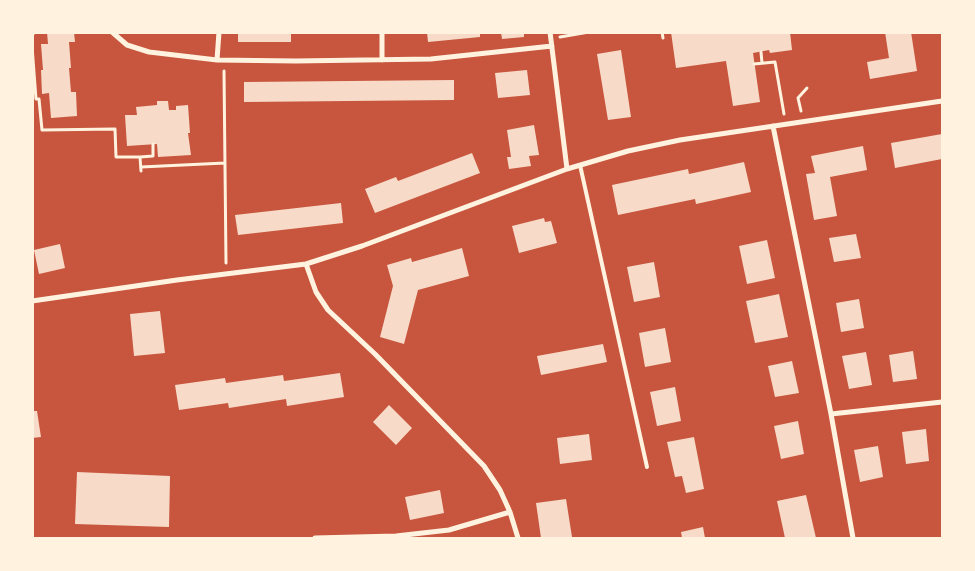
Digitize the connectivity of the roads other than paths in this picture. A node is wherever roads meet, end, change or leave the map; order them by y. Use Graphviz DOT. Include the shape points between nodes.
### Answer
graph roads {
  1 [pos="112,32"];
  2 [pos="219,32"];
  3 [pos="382,32"];
  4 [pos="551,35"];
  5 [pos="552,46"];
  6 [pos="217,60"];
  7 [pos="382,60"];
  8 [pos="942,101"];
  9 [pos="773,126"];
  10 [pos="580,165"];
  11 [pos="567,169"];
  12 [pos="306,264"];
  13 [pos="32,301"];
  14 [pos="942,402"];
  15 [pos="831,414"];
  16 [pos="647,467"];
  17 [pos="510,512"];
  18 [pos="315,538"];
  19 [pos="518,538"];
  20 [pos="853,538"];
  1 -- 6 [label="street" via="127,44 149,52"];
  2 -- 6 [label="street"];
  3 -- 7 [label="street"];
  4 -- 5 [label="street"];
  5 -- 7 [label="street" via="432,59"];
  5 -- 11 [label="street"];
  6 -- 7 [label="street"];
  8 -- 9 [label="street"];
  9 -- 10 [label="street" via="628,150"];
  9 -- 15 [label="street"];
  10 -- 11 [label="street"];
  10 -- 16 [label="lane"];
  11 -- 12 [label="street"];
  12 -- 13 [label="street"];
  12 -- 17 [label="street" via="316,292 328,310 376,354 484,466"];
  14 -- 15 [label="street"];
  15 -- 20 [label="street"];
  17 -- 18 [label="street" via="449,530 396,536"];
  17 -- 19 [label="street"];
}
